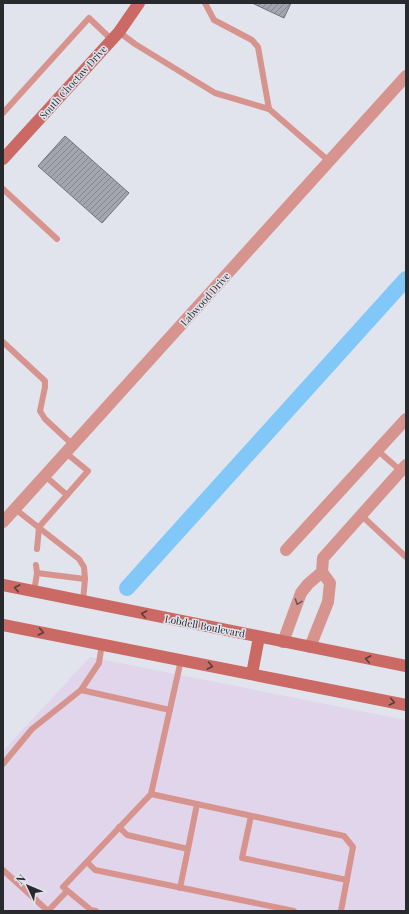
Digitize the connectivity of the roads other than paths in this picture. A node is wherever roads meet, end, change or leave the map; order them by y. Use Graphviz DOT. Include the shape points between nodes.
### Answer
graph roads {
  1 [pos="139,3"];
  2 [pos="205,3"];
  3 [pos="115,36"];
  4 [pos="406,76"];
  5 [pos="270,109"];
  6 [pos="3,114"];
  7 [pos="3,159"];
  8 [pos="329,161"];
  9 [pos="3,189"];
  10 [pos="57,239"];
  11 [pos="3,342"];
  12 [pos="406,419"];
  13 [pos="69,449"];
  14 [pos="377,450"];
  15 [pos="403,468"];
  16 [pos="45,476"];
  17 [pos="67,494"];
  18 [pos="15,509"];
  19 [pos="361,515"];
  20 [pos="3,522"];
  21 [pos="39,527"];
  22 [pos="37,549"];
  23 [pos="286,550"];
  24 [pos="406,557"];
  25 [pos="36,565"];
  26 [pos="322,572"];
  27 [pos="37,573"];
  28 [pos="85,579"];
  29 [pos="3,585"];
  30 [pos="34,592"];
  31 [pos="83,602"];
  32 [pos="3,625"];
  33 [pos="259,637"];
  34 [pos="283,642"];
  35 [pos="102,644"];
  36 [pos="310,647"];
  37 [pos="181,660"];
  38 [pos="406,666"];
  39 [pos="252,674"];
  40 [pos="80,690"];
  41 [pos="406,705"];
  42 [pos="170,710"];
  43 [pos="3,764"];
  44 [pos="150,794"];
  45 [pos="197,804"];
  46 [pos="251,816"];
  47 [pos="119,827"];
  48 [pos="188,849"];
  49 [pos="87,862"];
  50 [pos="3,870"];
  51 [pos="347,880"];
  52 [pos="180,888"];
  53 [pos="67,890"];
  54 [pos="48,911"];
  55 [pos="96,911"];
  56 [pos="294,911"];
  57 [pos="341,911"];
  1 -- 3 [label="main road, South Choctaw Drive"];
  2 -- 5 [label="lane" via="214,20 252,40 258,46"];
  3 -- 5 [label="lane" via="135,44 215,93"];
  3 -- 6 [label="lane" via="89,18"];
  3 -- 7 [label="main road, South Choctaw Drive"];
  4 -- 8 [label="street, Labwood Drive"];
  5 -- 8 [label="lane"];
  8 -- 13 [label="street, Labwood Drive"];
  9 -- 10 [label="lane"];
  11 -- 13 [label="lane" via="45,381 40,411"];
  12 -- 14 [label="street"];
  13 -- 16 [label="street, Labwood Drive"];
  13 -- 17 [label="lane" via="88,471"];
  14 -- 15 [label="lane"];
  14 -- 23 [label="street"];
  15 -- 19 [label="street"];
  16 -- 17 [label="lane"];
  16 -- 18 [label="street, Labwood Drive"];
  17 -- 21 [label="lane"];
  18 -- 20 [label="street, Labwood Drive"];
  18 -- 21 [label="lane"];
  19 -- 24 [label="lane"];
  19 -- 26 [label="street" via="323,558"];
  21 -- 22 [label="lane"];
  21 -- 28 [label="lane" via="79,559 84,568"];
  25 -- 27 [label="lane"];
  26 -- 34 [label="street, one-way" via="301,593"];
  26 -- 36 [label="street" via="330,583 328,602"];
  27 -- 28 [label="lane"];
  27 -- 30 [label="lane"];
  28 -- 31 [label="lane"];
  30 -- 29 [label="main road, Lobdell Boulevard, one-way"];
  30 -- 31 [label="main road, Lobdell Boulevard"];
  33 -- 31 [label="main road, Lobdell Boulevard, one-way"];
  32 -- 35 [label="main road, one-way"];
  33 -- 34 [label="main road, Lobdell Boulevard"];
  33 -- 39 [label="main road"];
  34 -- 36 [label="main road, Lobdell Boulevard"];
  35 -- 37 [label="main road"];
  35 -- 40 [label="lane" via="99,663"];
  38 -- 36 [label="main road, Lobdell Boulevard, one-way"];
  37 -- 39 [label="main road, one-way"];
  37 -- 42 [label="lane"];
  39 -- 41 [label="main road, one-way"];
  40 -- 42 [label="lane"];
  40 -- 43 [label="lane" via="32,729"];
  42 -- 44 [label="lane"];
  44 -- 45 [label="lane"];
  44 -- 47 [label="lane"];
  45 -- 46 [label="lane"];
  45 -- 48 [label="lane"];
  46 -- 51 [label="lane" via="344,836 353,846"];
  46 -- 51 [label="lane" via="242,858"];
  47 -- 48 [label="lane" via="127,835"];
  47 -- 49 [label="lane"];
  48 -- 52 [label="lane"];
  49 -- 52 [label="lane" via="95,870"];
  49 -- 53 [label="lane" via="63,887"];
  50 -- 54 [label="lane"];
  51 -- 57 [label="lane"];
  52 -- 56 [label="lane"];
  53 -- 54 [label="lane"];
  53 -- 55 [label="lane" via="91,910"];
}
